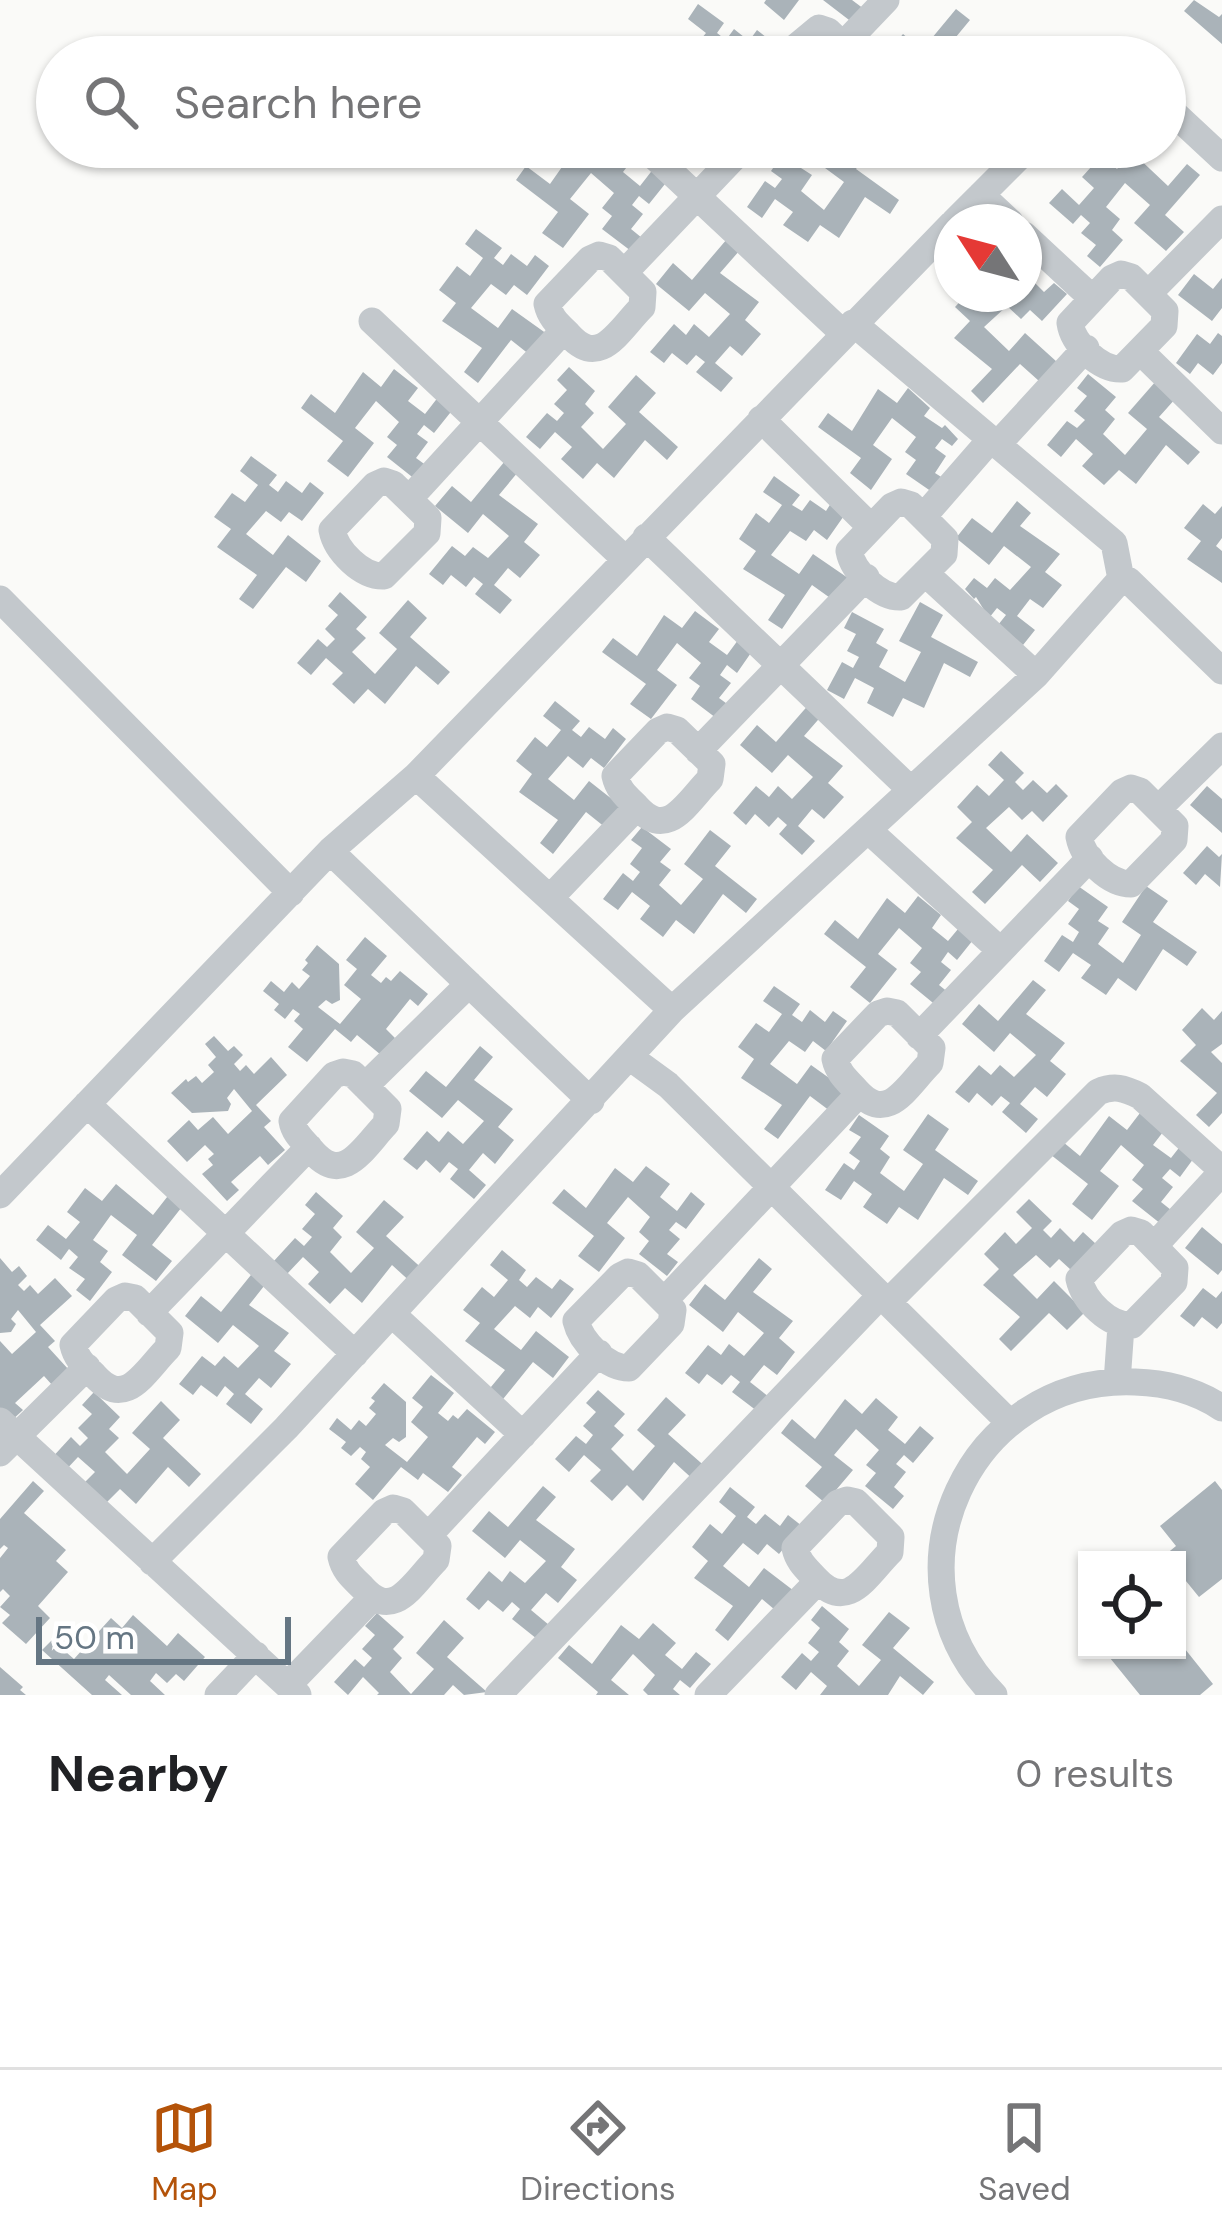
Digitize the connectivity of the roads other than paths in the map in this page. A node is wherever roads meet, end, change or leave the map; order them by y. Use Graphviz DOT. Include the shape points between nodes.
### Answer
graph roads {
  1 [pos="886,0"];
  2 [pos="806,36"];
  3 [pos="833,36"];
  4 [pos="860,36"];
  5 [pos="1186,125"];
  6 [pos="1222,158"];
  7 [pos="667,168"];
  8 [pos="724,168"];
  9 [pos="1008,168"];
  10 [pos="981,195"];
  11 [pos="698,196"];
  12 [pos="972,204"];
  13 [pos="991,204"];
  14 [pos="1222,218"];
  15 [pos="934,242"];
  16 [pos="1042,252"];
  17 [pos="624,273"];
  18 [pos="1148,294"];
  19 [pos="1092,298"];
  20 [pos="372,321"];
  21 [pos="848,328"];
  22 [pos="564,330"];
  23 [pos="1085,348"];
  24 [pos="1140,351"];
  25 [pos="761,419"];
  26 [pos="478,423"];
  27 [pos="1222,431"];
  28 [pos="994,442"];
  29 [pos="409,499"];
  30 [pos="923,517"];
  31 [pos="871,527"];
  32 [pos="646,537"];
  33 [pos="625,560"];
  34 [pos="925,573"];
  35 [pos="866,577"];
  36 [pos="1120,579"];
  37 [pos="0,598"];
  38 [pos="780,665"];
  39 [pos="1220,667"];
  40 [pos="1036,675"];
  41 [pos="1222,746"];
  42 [pos="698,751"];
  43 [pos="416,776"];
  44 [pos="911,790"];
  45 [pos="637,807"];
  46 [pos="1158,809"];
  47 [pos="868,830"];
  48 [pos="330,851"];
  49 [pos="1090,858"];
  50 [pos="290,893"];
  51 [pos="550,898"];
  52 [pos="1001,951"];
  53 [pos="470,984"];
  54 [pos="672,1010"];
  55 [pos="919,1036"];
  56 [pos="631,1058"];
  57 [pos="365,1086"];
  58 [pos="860,1094"];
  59 [pos="591,1101"];
  60 [pos="87,1104"];
  61 [pos="309,1148"];
  62 [pos="1222,1171"];
  63 [pos="770,1185"];
  64 [pos="0,1195"];
  65 [pos="225,1232"];
  66 [pos="1154,1246"];
  67 [pos="885,1299"];
  68 [pos="664,1301"];
  69 [pos="149,1313"];
  70 [pos="392,1314"];
  71 [pos="1121,1326"];
  72 [pos="599,1353"];
  73 [pos="355,1354"];
  74 [pos="87,1367"];
  75 [pos="1117,1382"];
  76 [pos="1222,1408"];
  77 [pos="1009,1422"];
  78 [pos="523,1435"];
  79 [pos="5,1436"];
  80 [pos="428,1536"];
  81 [pos="892,1544"];
  82 [pos="941,1547"];
  83 [pos="152,1562"];
  84 [pos="818,1581"];
  85 [pos="372,1598"];
  86 [pos="256,1655"];
  87 [pos="293,1690"];
  88 [pos="990,1694"];
  89 [pos="218,1695"];
  90 [pos="498,1695"];
  91 [pos="708,1695"];
  1 -- 4 [label="street"];
  2 -- 3 [label="street" via="819,28"];
  5 -- 6 [label="street"];
  7 -- 11 [label="street"];
  8 -- 11 [label="street"];
  9 -- 10 [label="street"];
  10 -- 12 [label="street"];
  10 -- 13 [label="street"];
  11 -- 17 [label="street"];
  11 -- 21 [label="street"];
  14 -- 18 [label="street"];
  15 -- 21 [label="street"];
  16 -- 19 [label="street"];
  17 -- 22 [label="street" via="609,258 590,259 548,304"];
  17 -- 22 [label="street" via="644,292 642,307 600,350 578,345"];
  18 -- 19 [label="street" via="1121,274"];
  18 -- 24 [label="street" via="1167,318"];
  19 -- 23 [label="street" via="1070,323"];
  20 -- 26 [label="street"];
  21 -- 25 [label="street"];
  21 -- 28 [label="street"];
  22 -- 26 [label="street"];
  23 -- 24 [label="street" via="1112,370"];
  23 -- 28 [label="street"];
  24 -- 27 [label="street"];
  25 -- 31 [label="street"];
  25 -- 32 [label="street"];
  26 -- 29 [label="street"];
  26 -- 33 [label="street"];
  28 -- 30 [label="street"];
  28 -- 36 [label="street" via="1114,543"];
  30 -- 31 [label="street" via="901,502"];
  30 -- 34 [label="street" via="946,546"];
  31 -- 35 [label="street" via="849,551"];
  32 -- 33 [label="street"];
  32 -- 38 [label="street"];
  33 -- 43 [label="street"];
  34 -- 35 [label="street" via="892,598"];
  34 -- 40 [label="street"];
  35 -- 38 [label="street"];
  36 -- 39 [label="street"];
  36 -- 40 [label="street"];
  37 -- 50 [label="street"];
  38 -- 42 [label="street"];
  38 -- 44 [label="street"];
  40 -- 44 [label="street"];
  41 -- 46 [label="street"];
  42 -- 45 [label="street" via="712,764 710,779 668,822"];
  42 -- 45 [label="street" via="676,730 658,731 615,776"];
  43 -- 48 [label="street"];
  43 -- 51 [label="street"];
  44 -- 47 [label="street"];
  45 -- 51 [label="street"];
  46 -- 49 [label="street" via="1140,791 1122,793 1079,837"];
  46 -- 49 [label="street" via="1175,826 1174,840 1131,884 1109,878"];
  47 -- 52 [label="street"];
  47 -- 54 [label="street"];
  48 -- 50 [label="street"];
  48 -- 53 [label="street"];
  49 -- 52 [label="street"];
  50 -- 60 [label="street"];
  51 -- 54 [label="street"];
  52 -- 55 [label="street"];
  53 -- 57 [label="street"];
  53 -- 59 [label="street"];
  54 -- 56 [label="street"];
  55 -- 58 [label="street" via="932,1048 930,1063 888,1106"];
  55 -- 58 [label="street" via="887,1011 865,1027 835,1059"];
  56 -- 59 [label="street"];
  56 -- 63 [label="street"];
  57 -- 61 [label="street" via="343,1072 295,1114 293,1131"];
  57 -- 61 [label="street" via="388,1109 386,1124 344,1166 334,1168"];
  58 -- 63 [label="street"];
  59 -- 70 [label="street"];
  60 -- 64 [label="street"];
  60 -- 65 [label="street"];
  61 -- 65 [label="street"];
  62 -- 66 [label="street"];
  62 -- 67 [label="street" via="1140,1096 1124,1088 1098,1092"];
  63 -- 67 [label="street"];
  63 -- 68 [label="street"];
  65 -- 69 [label="street"];
  65 -- 73 [label="street"];
  66 -- 71 [label="street" via="1175,1268 1174,1282 1132,1325"];
  66 -- 71 [label="street" via="1131,1230 1079,1279"];
  67 -- 77 [label="street"];
  67 -- 90 [label="street"];
  68 -- 72 [label="street" via="671,1324 629,1367"];
  68 -- 72 [label="street" via="638,1275 620,1276 577,1321"];
  69 -- 74 [label="street" via="135,1298 116,1300 74,1345"];
  69 -- 74 [label="street" via="170,1333 168,1348 126,1391 104,1385"];
  70 -- 73 [label="street"];
  70 -- 78 [label="street"];
  71 -- 75 [label="street"];
  72 -- 78 [label="street"];
  73 -- 83 [label="street"];
  74 -- 79 [label="street"];
  75 -- 76 [label="street" via="1160,1383"];
  75 -- 77 [label="street" via="1055,1394"];
  77 -- 82 [label="street" via="952,1500"];
  78 -- 80 [label="street"];
  79 -- 83 [label="street"];
  80 -- 85 [label="street" via="438,1546 436,1560 394,1604"];
  80 -- 85 [label="street" via="393,1508 345,1550 343,1568"];
  81 -- 82 [label="street"];
  81 -- 84 [label="street" via="847,1594"];
  81 -- 84 [label="street" via="856,1502 838,1503 795,1549"];
  82 -- 88 [label="street" via="956,1642"];
  83 -- 86 [label="street"];
  84 -- 91 [label="street"];
  85 -- 87 [label="street"];
  86 -- 87 [label="street"];
  86 -- 89 [label="street"];
}
